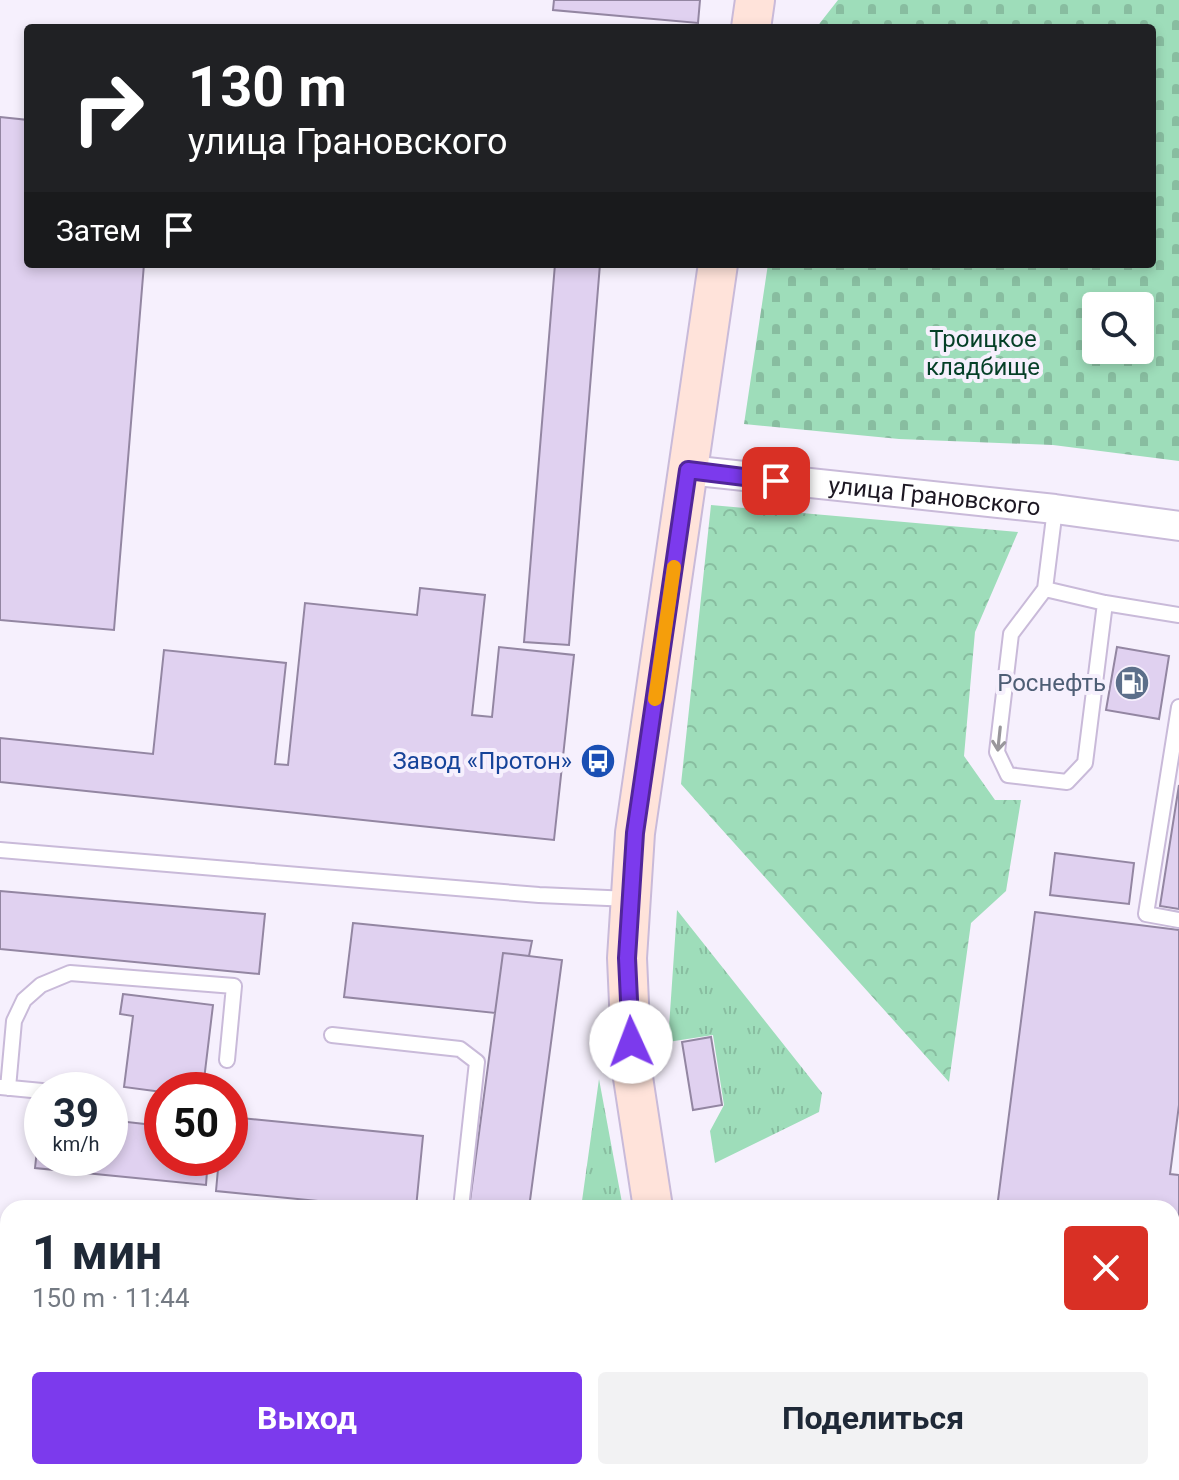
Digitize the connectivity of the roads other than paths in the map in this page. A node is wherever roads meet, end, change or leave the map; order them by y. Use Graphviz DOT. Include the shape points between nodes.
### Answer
graph roads {
  1 [pos="755,0"];
  2 [pos="752,24"];
  3 [pos="717,268"];
  4 [pos="688,470"];
  5 [pos="1055,509"];
  6 [pos="1179,526"];
  7 [pos="1045,589"];
  8 [pos="1105,603"];
  9 [pos="1179,615"];
  10 [pos="1179,707"];
  11 [pos="0,850"];
  12 [pos="631,899"];
  13 [pos="1179,920"];
  14 [pos="332,1035"];
  15 [pos="227,1060"];
  16 [pos="4,1087"];
  17 [pos="24,1089"];
  18 [pos="462,1200"];
  19 [pos="652,1200"];
  1 -- 2 [label="main road"];
  3 -- 4 [label="main road"];
  4 -- 5 [label="street, улица Грановского"];
  4 -- 12 [label="main road" via="635,833"];
  5 -- 6 [label="street, улица Грановского"];
  5 -- 7 [label="lane"];
  7 -- 8 [label="lane"];
  7 -- 8 [label="lane, one-way" via="1011,634 997,752 1008,775 1067,782 1085,763"];
  8 -- 9 [label="lane"];
  10 -- 13 [label="lane" via="1146,914"];
  11 -- 12 [label="lane"];
  12 -- 19 [label="main road" via="627,958 632,1071"];
  14 -- 18 [label="lane" via="460,1049 477,1062"];
  15 -- 16 [label="lane" via="234,986 70,973 41,985 24,1000 14,1021"];
  16 -- 17 [label="lane"];
}
